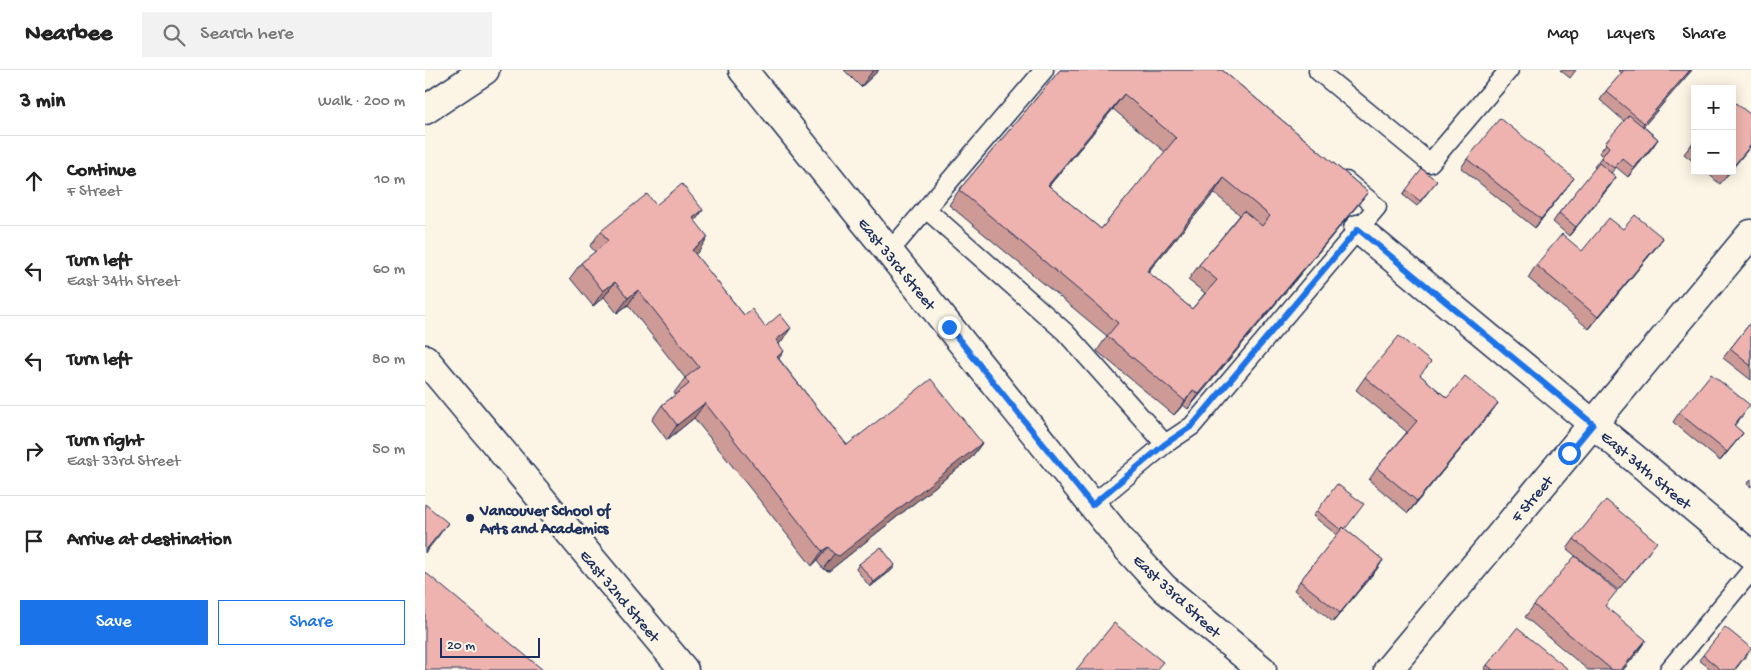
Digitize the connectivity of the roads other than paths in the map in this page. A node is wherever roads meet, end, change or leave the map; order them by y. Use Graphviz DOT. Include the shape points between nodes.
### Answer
graph roads {
  1 [pos="485,70"];
  2 [pos="743,70"];
  3 [pos="1044,70"];
  4 [pos="1509,70"];
  5 [pos="1318,72"];
  6 [pos="425,110"];
  7 [pos="1333,170"];
  8 [pos="926,209"];
  9 [pos="1358,229"];
  10 [pos="1751,234"];
  11 [pos="889,252"];
  12 [pos="425,359"];
  13 [pos="1593,424"];
  14 [pos="1165,444"];
  15 [pos="1092,505"];
  16 [pos="1751,555"];
  17 [pos="1751,571"];
  18 [pos="684,670"];
  19 [pos="1261,670"];
  20 [pos="1388,670"];
  21 [pos="1669,670"];
  1 -- 6 [label="street"];
  2 -- 11 [label="street, East 33rd Street"];
  3 -- 8 [label="lane"];
  4 -- 5 [label="lane" via="1430,163"];
  7 -- 9 [label="lane" via="1377,207"];
  8 -- 11 [label="lane"];
  8 -- 14 [label="lane" via="1065,332"];
  9 -- 13 [label="street, East 34th Street"];
  9 -- 14 [label="lane" via="1192,426"];
  10 -- 13 [label="street, F Street"];
  11 -- 15 [label="street, East 33rd Street"];
  12 -- 18 [label="street, East 32nd Street"];
  13 -- 16 [label="street, East 34th Street"];
  13 -- 20 [label="street, F Street"];
  14 -- 15 [label="lane"];
  15 -- 19 [label="street, East 33rd Street" via="1164,588"];
  17 -- 21 [label="lane"];
}
